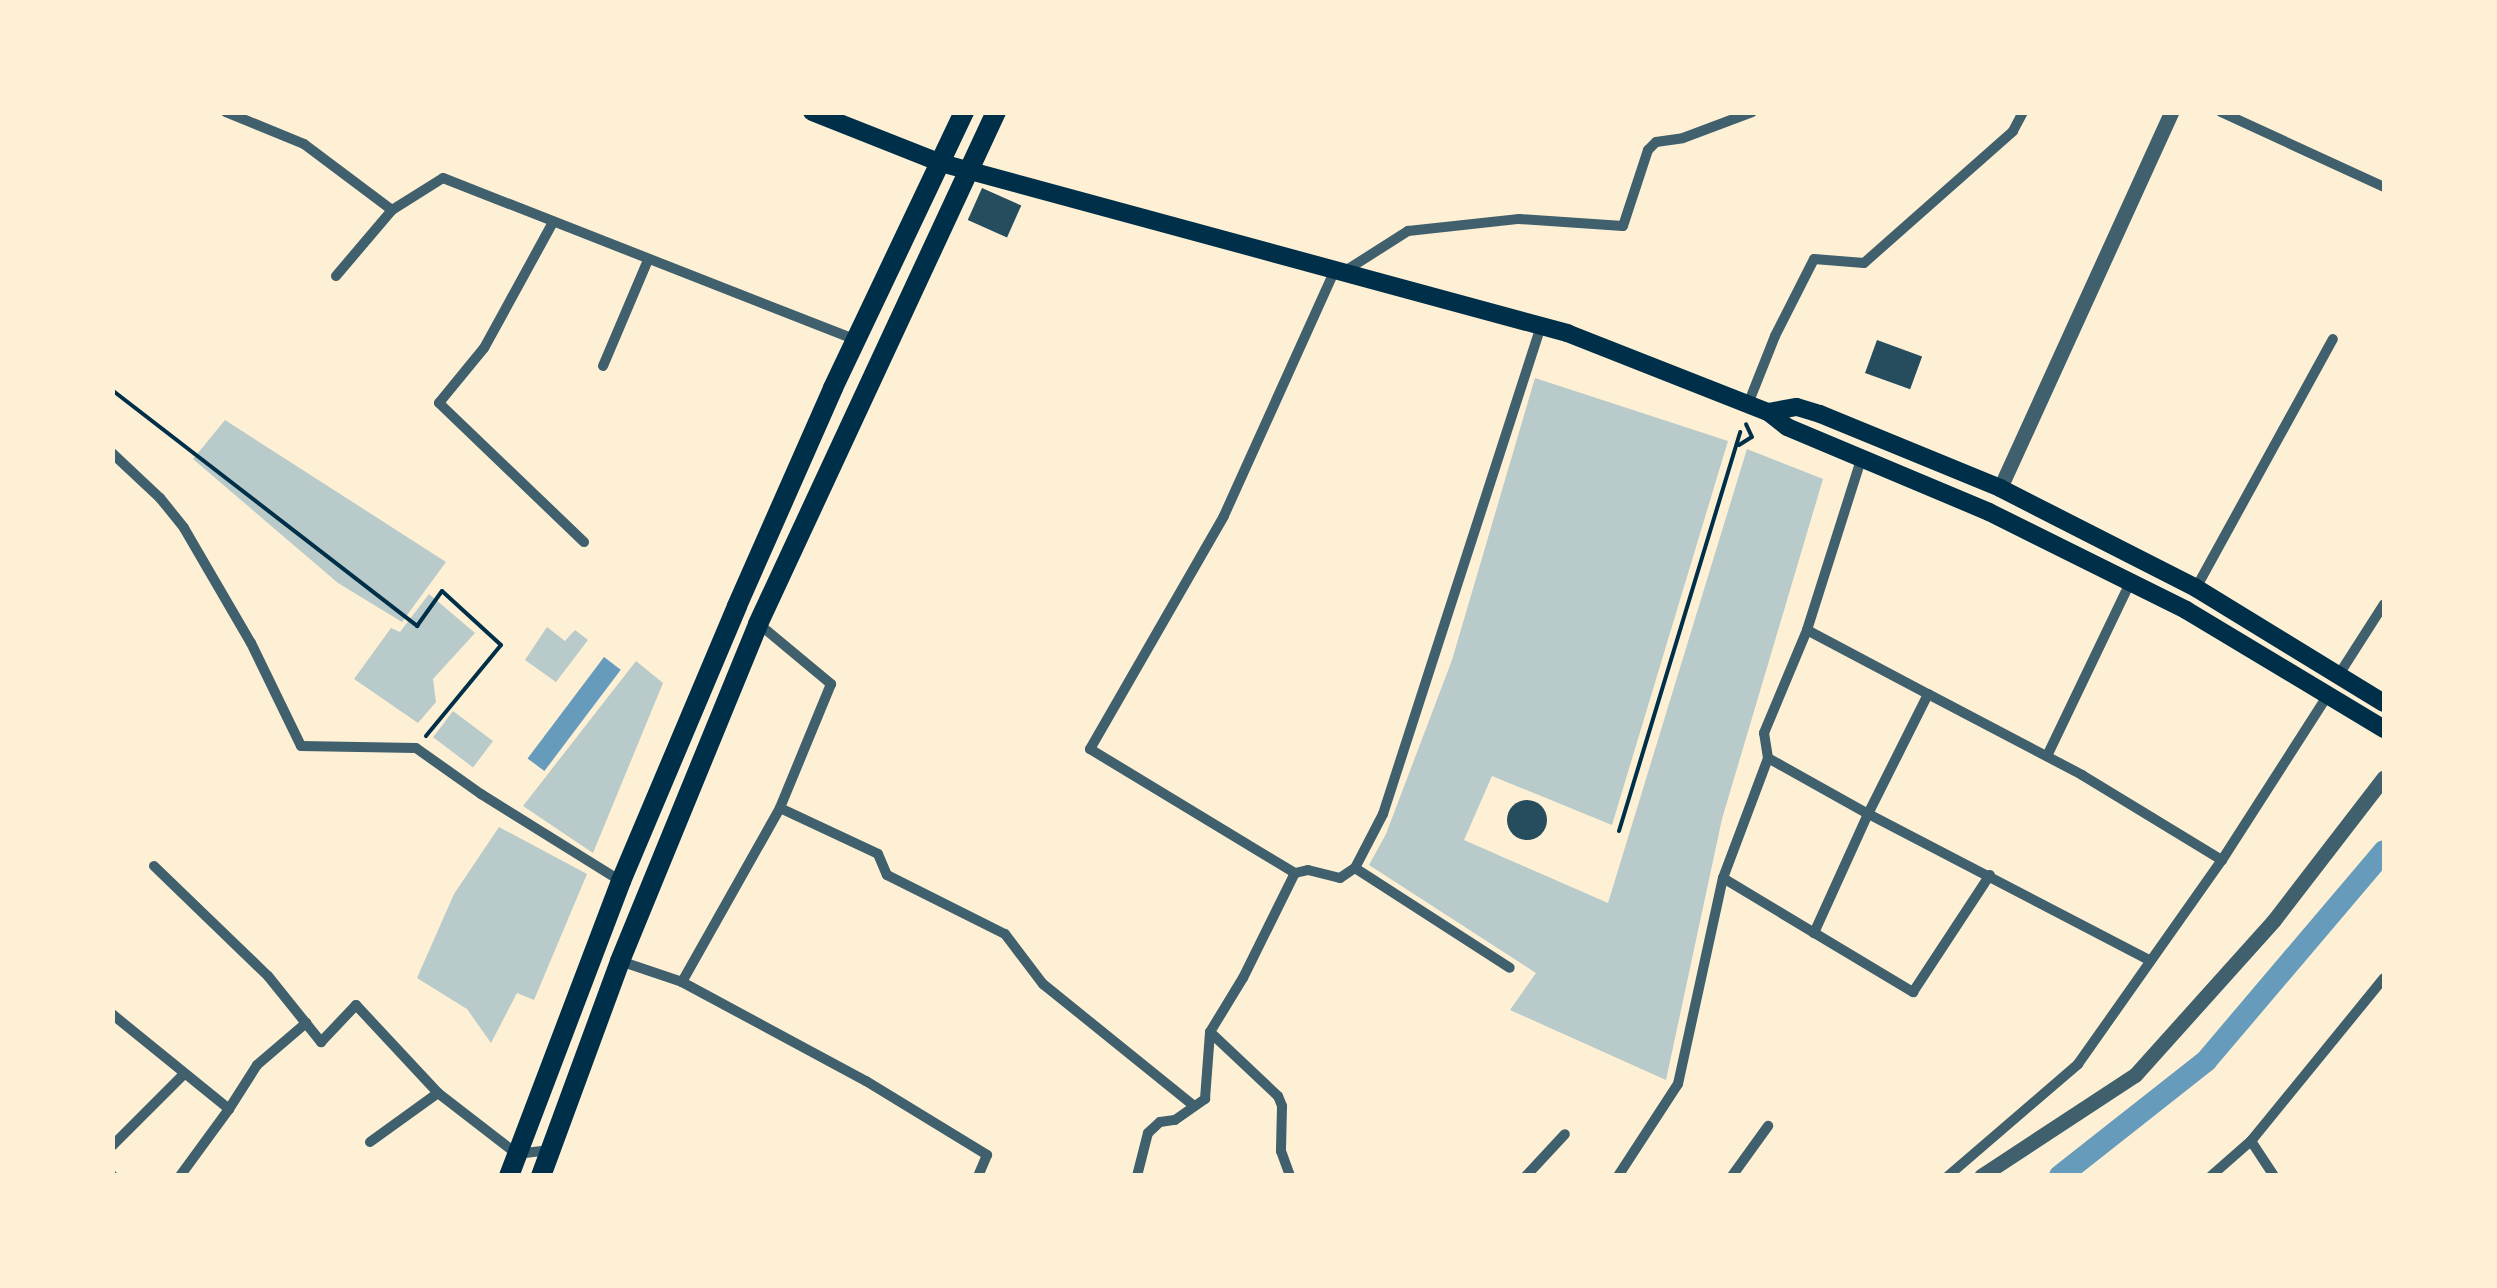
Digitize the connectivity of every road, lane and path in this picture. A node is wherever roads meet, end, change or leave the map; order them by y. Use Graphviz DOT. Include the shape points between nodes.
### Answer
graph roads {
  1 [pos="226,112"];
  2 [pos="812,112"];
  3 [pos="964,112"];
  4 [pos="996,112"];
  5 [pos="1752,112"];
  6 [pos="2023,112"];
  7 [pos="2171,112"];
  8 [pos="2221,112"];
  9 [pos="941,163"];
  10 [pos="968,170"];
  11 [pos="2384,188"];
  12 [pos="392,210"];
  13 [pos="552,224"];
  14 [pos="648,260"];
  15 [pos="1338,273"];
  16 [pos="336,276"];
  17 [pos="1542,326"];
  18 [pos="2334,339"];
  19 [pos="856,340"];
  20 [pos="603,366"];
  21 [pos="112,390"];
  22 [pos="1746,412"];
  23 [pos="1768,412"];
  24 [pos="1740,432"];
  25 [pos="1736,446"];
  26 [pos="112,453"];
  27 [pos="1862,457"];
  28 [pos="2000,488"];
  29 [pos="584,542"];
  30 [pos="2130,583"];
  31 [pos="2196,588"];
  32 [pos="2384,604"];
  33 [pos="758,624"];
  34 [pos="1808,630"];
  35 [pos="2338,676"];
  36 [pos="1928,694"];
  37 [pos="2328,695"];
  38 [pos="2384,703"];
  39 [pos="2384,729"];
  40 [pos="416,748"];
  41 [pos="2047,756"];
  42 [pos="1768,758"];
  43 [pos="2384,777"];
  44 [pos="780,808"];
  45 [pos="1868,814"];
  46 [pos="1620,831"];
  47 [pos="2222,860"];
  48 [pos="154,866"];
  49 [pos="1355,868"];
  50 [pos="1295,873"];
  51 [pos="1990,874"];
  52 [pos="1723,878"];
  53 [pos="621,882"];
  54 [pos="1814,933"];
  55 [pos="2149,960"];
  56 [pos="620,961"];
  57 [pos="1510,968"];
  58 [pos="2384,978"];
  59 [pos="682,982"];
  60 [pos="112,1014"];
  61 [pos="306,1023"];
  62 [pos="1210,1032"];
  63 [pos="184,1074"];
  64 [pos="438,1093"];
  65 [pos="1194,1106"];
  66 [pos="229,1109"];
  67 [pos="1768,1126"];
  68 [pos="1565,1134"];
  69 [pos="2250,1141"];
  70 [pos="370,1142"];
  71 [pos="112,1146"];
  72 [pos="551,1150"];
  73 [pos="517,1154"];
  74 [pos="180,1176"];
  75 [pos="510,1176"];
  76 [pos="541,1176"];
  77 [pos="978,1176"];
  78 [pos="1137,1176"];
  79 [pos="1290,1176"];
  80 [pos="1526,1176"];
  81 [pos="1618,1176"];
  82 [pos="1732,1176"];
  83 [pos="1948,1176"];
  84 [pos="1981,1176"];
  85 [pos="2211,1176"];
  86 [pos="2274,1176"];
  1 -- 12 [label="street" via="304,144"];
  2 -- 9 [label="main road"];
  3 -- 9 [label="main road"];
  4 -- 10 [label="main road"];
  5 -- 15 [label="street" via="1656,142 1623,226 1519,219 1408,231"];
  6 -- 22 [label="street" via="2002,142 1864,263 1814,258"];
  7 -- 28 [label="street"];
  8 -- 11 [label="street"];
  9 -- 10 [label="main road"];
  9 -- 19 [label="main road"];
  10 -- 15 [label="main road"];
  10 -- 33 [label="main road"];
  12 -- 13 [label="street" via="443,178"];
  12 -- 16 [label="street"];
  13 -- 14 [label="street"];
  13 -- 29 [label="street" via="484,348 439,403"];
  14 -- 19 [label="street"];
  14 -- 20 [label="street"];
  15 -- 17 [label="main road"];
  15 -- 50 [label="street" via="1224,516 1090,749"];
  17 -- 22 [label="main road"];
  17 -- 49 [label="street" via="1383,814"];
  18 -- 31 [label="street"];
  19 -- 53 [label="main road"];
  21 -- 40 [label="path" via="417,626 442,591 500,645"];
  22 -- 23 [label="main road"];
  22 -- 25 [label="path" via="1752,437"];
  23 -- 27 [label="main road"];
  23 -- 28 [label="main road" via="1797,406"];
  24 -- 25 [label="path"];
  25 -- 46 [label="path"];
  26 -- 40 [label="street" via="184,528 252,642 302,746"];
  27 -- 30 [label="main road"];
  27 -- 34 [label="street"];
  28 -- 31 [label="main road"];
  30 -- 37 [label="main road"];
  30 -- 41 [label="street"];
  31 -- 35 [label="main road"];
  32 -- 35 [label="street"];
  33 -- 44 [label="street" via="831,684"];
  33 -- 56 [label="main road"];
  34 -- 36 [label="street"];
  34 -- 42 [label="street" via="1764,733"];
  35 -- 38 [label="main road"];
  36 -- 41 [label="street"];
  36 -- 45 [label="street"];
  37 -- 39 [label="main road"];
  37 -- 47 [label="street"];
  40 -- 53 [label="street"];
  41 -- 47 [label="street"];
  42 -- 45 [label="street"];
  42 -- 52 [label="street"];
  43 -- 84 [label="street" via="2274,920 2135,1076"];
  44 -- 59 [label="street"];
  44 -- 65 [label="street" via="878,854 887,875 1005,934 1043,984"];
  45 -- 51 [label="street"];
  45 -- 54 [label="street"];
  47 -- 55 [label="street"];
  48 -- 61 [label="street" via="268,976"];
  49 -- 50 [label="street" via="1340,878"];
  49 -- 57 [label="street"];
  50 -- 62 [label="street"];
  51 -- 54 [label="street" via="1913,992"];
  51 -- 55 [label="street"];
  52 -- 54 [label="street"];
  52 -- 81 [label="street" via="1678,1084"];
  53 -- 73 [label="main road"];
  55 -- 83 [label="street" via="2078,1064"];
  56 -- 59 [label="street"];
  56 -- 72 [label="main road"];
  58 -- 69 [label="street"];
  59 -- 77 [label="street" via="987,1155"];
  60 -- 63 [label="street"];
  61 -- 64 [label="street" via="322,1042 356,1004"];
  61 -- 66 [label="street" via="257,1065"];
  62 -- 65 [label="street" via="1205,1099"];
  62 -- 79 [label="street" via="1278,1096 1281,1151"];
  63 -- 66 [label="street"];
  63 -- 71 [label="street"];
  64 -- 70 [label="street"];
  64 -- 73 [label="street"];
  65 -- 78 [label="street" via="1148,1133"];
  66 -- 74 [label="street"];
  67 -- 82 [label="street"];
  68 -- 80 [label="street"];
  69 -- 85 [label="street"];
  69 -- 86 [label="street"];
  72 -- 73 [label="street"];
  72 -- 76 [label="main road"];
  73 -- 75 [label="main road"];
}
